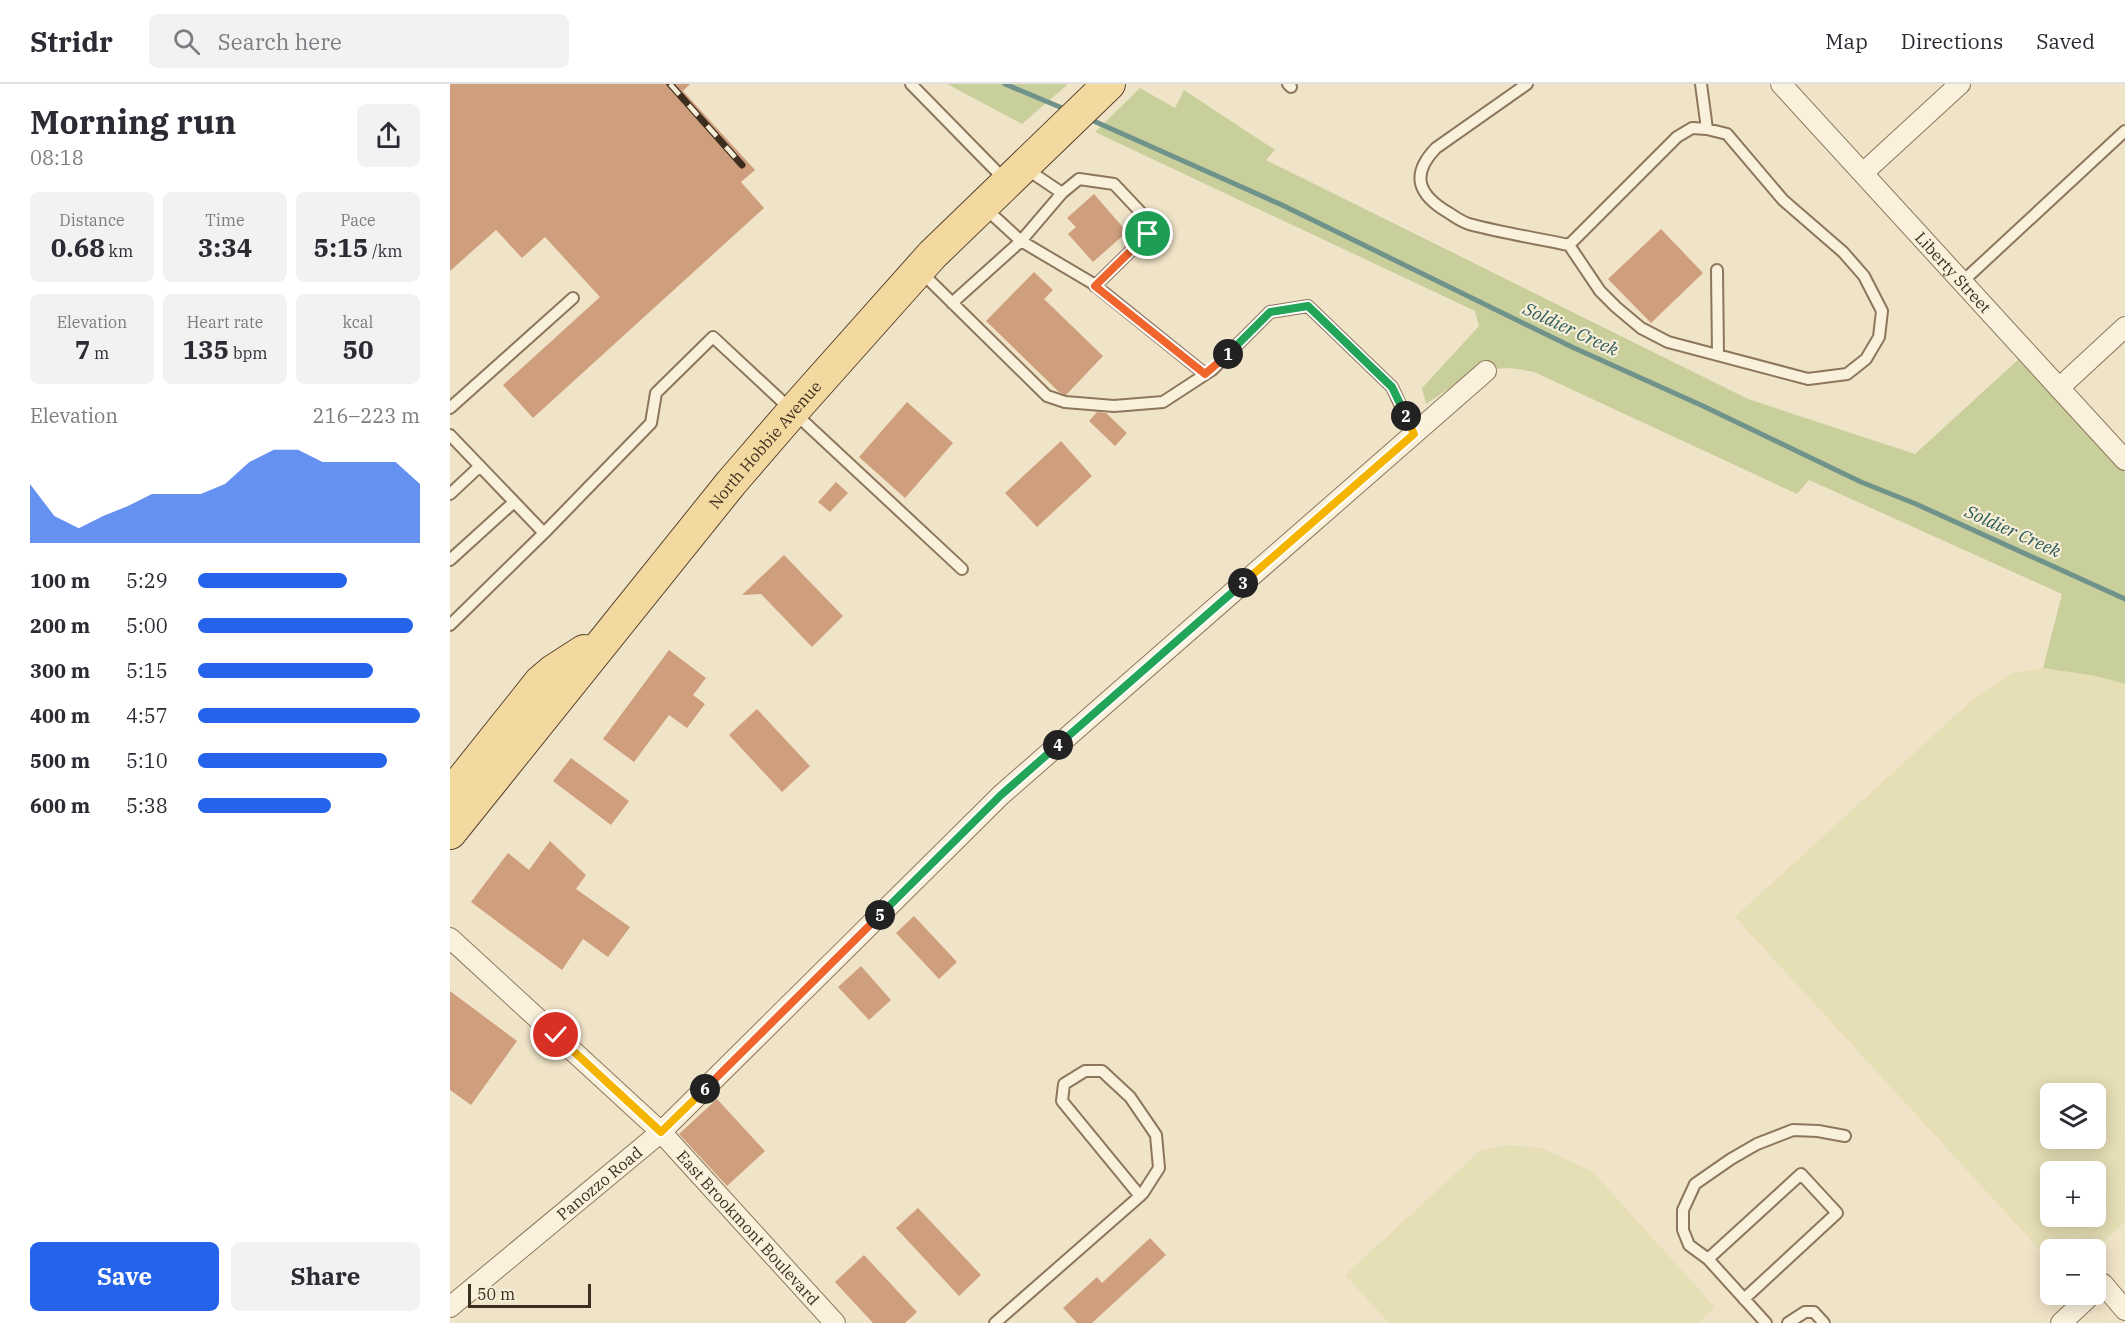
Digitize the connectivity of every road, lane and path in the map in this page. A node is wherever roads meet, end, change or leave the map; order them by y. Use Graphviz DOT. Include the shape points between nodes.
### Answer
graph roads {
  1 [pos="911,84"];
  2 [pos="1109,84"];
  3 [pos="1527,84"];
  4 [pos="1701,84"];
  5 [pos="1781,84"];
  6 [pos="1960,84"];
  7 [pos="1707,129"];
  8 [pos="2125,131"];
  9 [pos="1024,167"];
  10 [pos="1863,173"];
  11 [pos="1062,193"];
  12 [pos="983,206"];
  13 [pos="1021,241"];
  14 [pos="1569,245"];
  15 [pos="919,270"];
  16 [pos="1718,270"];
  17 [pos="1962,282"];
  18 [pos="1095,286"];
  19 [pos="573,298"];
  20 [pos="952,303"];
  21 [pos="2125,327"];
  22 [pos="1718,355"];
  23 [pos="1486,371"];
  24 [pos="1205,374"];
  25 [pos="2060,388"];
  26 [pos="450,408"];
  27 [pos="794,410"];
  28 [pos="1414,434"];
  29 [pos="450,435"];
  30 [pos="2125,460"];
  31 [pos="480,466"];
  32 [pos="450,494"];
  33 [pos="514,502"];
  34 [pos="544,533"];
  35 [pos="450,560"];
  36 [pos="962,569"];
  37 [pos="450,625"];
  38 [pos="608,636"];
  39 [pos="450,795"];
  40 [pos="450,833"];
  41 [pos="450,938"];
  42 [pos="661,1132"];
  43 [pos="1845,1136"];
  44 [pos="1140,1196"];
  45 [pos="1708,1259"];
  46 [pos="2106,1296"];
  47 [pos="1744,1299"];
  48 [pos="2081,1305"];
  49 [pos="450,1308"];
  50 [pos="2125,1310"];
  51 [pos="835,1323"];
  52 [pos="995,1323"];
  53 [pos="1766,1323"];
  54 [pos="1788,1323"];
  55 [pos="1824,1323"];
  56 [pos="2061,1323"];
  1 -- 9 [label="lane"];
  2 -- 9 [label="main road, North Hobbie Avenue"];
  3 -- 14 [label="lane" via="1436,148 1419,175 1423,191 1434,204 1467,223"];
  4 -- 7 [label="lane"];
  5 -- 10 [label="street, Liberty Street"];
  6 -- 10 [label="street"];
  7 -- 14 [label="lane" via="1692,128 1677,137"];
  7 -- 22 [label="lane" via="1727,134 1783,200 1843,252 1864,276 1882,311 1875,344 1866,359 1847,374 1809,378"];
  8 -- 17 [label="lane"];
  9 -- 11 [label="lane"];
  9 -- 12 [label="main road, North Hobbie Avenue"];
  10 -- 17 [label="street, Liberty Street"];
  11 -- 13 [label="lane"];
  11 -- 18 [label="lane" via="1079,179 1114,184 1147,219 1148,234"];
  12 -- 13 [label="lane"];
  12 -- 15 [label="main road, North Hobbie Avenue"];
  13 -- 18 [label="lane"];
  13 -- 20 [label="lane"];
  14 -- 22 [label="lane" via="1600,291 1641,328 1668,342"];
  15 -- 20 [label="lane"];
  15 -- 27 [label="main road, North Hobbie Avenue"];
  16 -- 22 [label="lane"];
  17 -- 25 [label="street, Liberty Street"];
  18 -- 24 [label="lane"];
  19 -- 26 [label="lane"];
  20 -- 24 [label="lane" via="1047,396 1065,402 1114,406 1163,402"];
  21 -- 25 [label="street"];
  23 -- 28 [label="street, Panozzo Road"];
  24 -- 28 [label="lane" via="1270,312 1308,306 1392,387"];
  25 -- 30 [label="street, Liberty Street"];
  27 -- 34 [label="lane" via="713,337 656,393 651,423"];
  27 -- 36 [label="lane"];
  27 -- 38 [label="main road, North Hobbie Avenue" via="730,483"];
  28 -- 42 [label="street, Panozzo Road" via="1001,795"];
  29 -- 31 [label="lane"];
  31 -- 32 [label="lane"];
  31 -- 33 [label="lane"];
  33 -- 34 [label="lane"];
  33 -- 35 [label="lane"];
  34 -- 37 [label="lane"];
  38 -- 39 [label="main road" via="540,682"];
  38 -- 40 [label="main road, North Hobbie Avenue"];
  41 -- 42 [label="street, East Brookmont Boulevard"];
  42 -- 49 [label="street, Panozzo Road"];
  42 -- 51 [label="street, East Brookmont Boulevard"];
  43 -- 45 [label="lane" via="1793,1130 1757,1144 1695,1184 1683,1209 1683,1230 1689,1245"];
  44 -- 44 [label="lane" via="1159,1168 1156,1135 1130,1097 1102,1071 1085,1071 1064,1084 1062,1101"];
  44 -- 52 [label="lane"];
  45 -- 47 [label="lane"];
  45 -- 47 [label="lane" via="1801,1174 1837,1213"];
  46 -- 50 [label="street"];
  47 -- 53 [label="lane"];
  48 -- 56 [label="street"];
  54 -- 55 [label="lane" via="1805,1312 1814,1312"];
}
